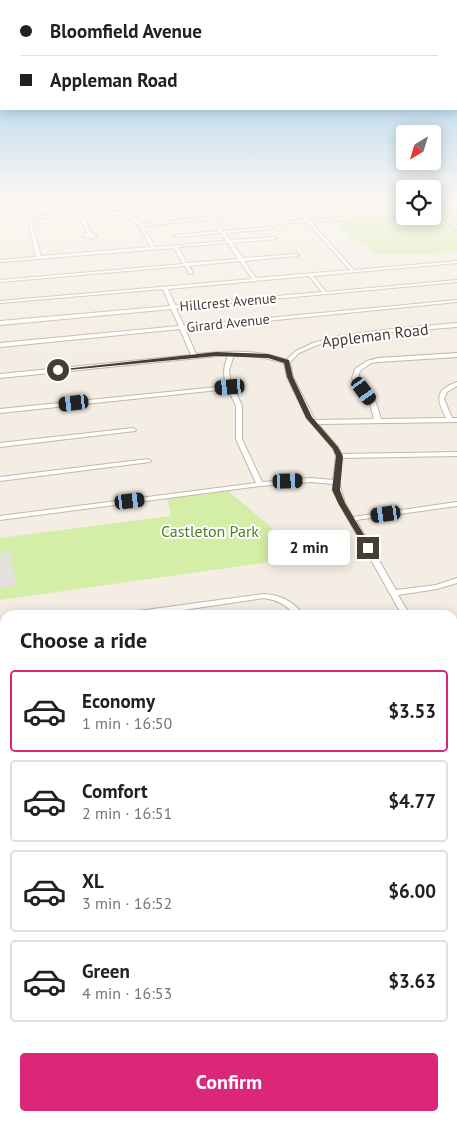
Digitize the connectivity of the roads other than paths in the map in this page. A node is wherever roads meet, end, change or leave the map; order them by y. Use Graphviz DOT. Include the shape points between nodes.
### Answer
graph roads {
  1 [pos="37,250"];
  2 [pos="127,250"];
  3 [pos="177,250"];
  4 [pos="236,250"];
  5 [pos="334,250"];
  6 [pos="297,255"];
  7 [pos="39,258"];
  8 [pos="243,260"];
  9 [pos="0,261"];
  10 [pos="457,262"];
  11 [pos="186,265"];
  12 [pos="353,271"];
  13 [pos="191,273"];
  14 [pos="310,275"];
  15 [pos="255,280"];
  16 [pos="0,281"];
  17 [pos="457,281"];
  18 [pos="165,288"];
  19 [pos="325,293"];
  20 [pos="457,301"];
  21 [pos="0,302"];
  22 [pos="172,307"];
  23 [pos="0,323"];
  24 [pos="457,325"];
  25 [pos="181,327"];
  26 [pos="0,345"];
  27 [pos="232,353"];
  28 [pos="457,354"];
  29 [pos="194,356"];
  30 [pos="287,362"];
  31 [pos="0,376"];
  32 [pos="457,384"];
  33 [pos="230,387"];
  34 [pos="0,411"];
  35 [pos="453,420"];
  36 [pos="378,421"];
  37 [pos="313,422"];
  38 [pos="133,430"];
  39 [pos="0,445"];
  40 [pos="457,454"];
  41 [pos="339,456"];
  42 [pos="148,461"];
  43 [pos="0,479"];
  44 [pos="336,482"];
  45 [pos="260,484"];
  46 [pos="457,504"];
  47 [pos="0,518"];
  48 [pos="351,519"];
  49 [pos="457,580"];
  50 [pos="395,593"];
  51 [pos="166,610"];
  52 [pos="296,610"];
  53 [pos="404,610"];
  1 -- 7 [label="street"];
  2 -- 7 [label="street"];
  3 -- 11 [label="street"];
  4 -- 8 [label="street"];
  5 -- 12 [label="street"];
  6 -- 8 [label="street"];
  7 -- 9 [label="street"];
  8 -- 11 [label="street"];
  8 -- 15 [label="street"];
  10 -- 12 [label="street"];
  11 -- 13 [label="street"];
  11 -- 16 [label="street"];
  12 -- 14 [label="street"];
  14 -- 15 [label="street"];
  14 -- 19 [label="street"];
  15 -- 18 [label="street"];
  17 -- 19 [label="street, Hillcrest Avenue"];
  18 -- 21 [label="street"];
  18 -- 22 [label="street"];
  19 -- 22 [label="street, Hillcrest Avenue"];
  20 -- 25 [label="street, Girard Avenue"];
  22 -- 23 [label="street, Hillcrest Avenue"];
  22 -- 25 [label="street"];
  24 -- 30 [label="street, Appleman Road" via="331,338 304,346"];
  25 -- 26 [label="street, Girard Avenue"];
  25 -- 29 [label="street"];
  27 -- 29 [label="street"];
  27 -- 30 [label="street" via="268,356"];
  27 -- 33 [label="street" via="226,370"];
  28 -- 36 [label="street" via="378,360 357,370 355,378 372,403"];
  29 -- 31 [label="street"];
  30 -- 37 [label="street" via="290,377"];
  32 -- 35 [label="street" via="447,388 441,400"];
  33 -- 34 [label="street"];
  33 -- 45 [label="street" via="239,406 239,439"];
  35 -- 36 [label="street"];
  36 -- 37 [label="street"];
  37 -- 41 [label="street"];
  38 -- 39 [label="street"];
  40 -- 41 [label="street"];
  41 -- 44 [label="street"];
  42 -- 43 [label="street"];
  44 -- 45 [label="street" via="311,480"];
  44 -- 48 [label="street" via="336,490"];
  45 -- 47 [label="street"];
  46 -- 48 [label="street"];
  48 -- 50 [label="street"];
  49 -- 50 [label="street" via="437,587"];
  50 -- 53 [label="street"];
  51 -- 52 [label="street" via="264,596 282,600"];
}
